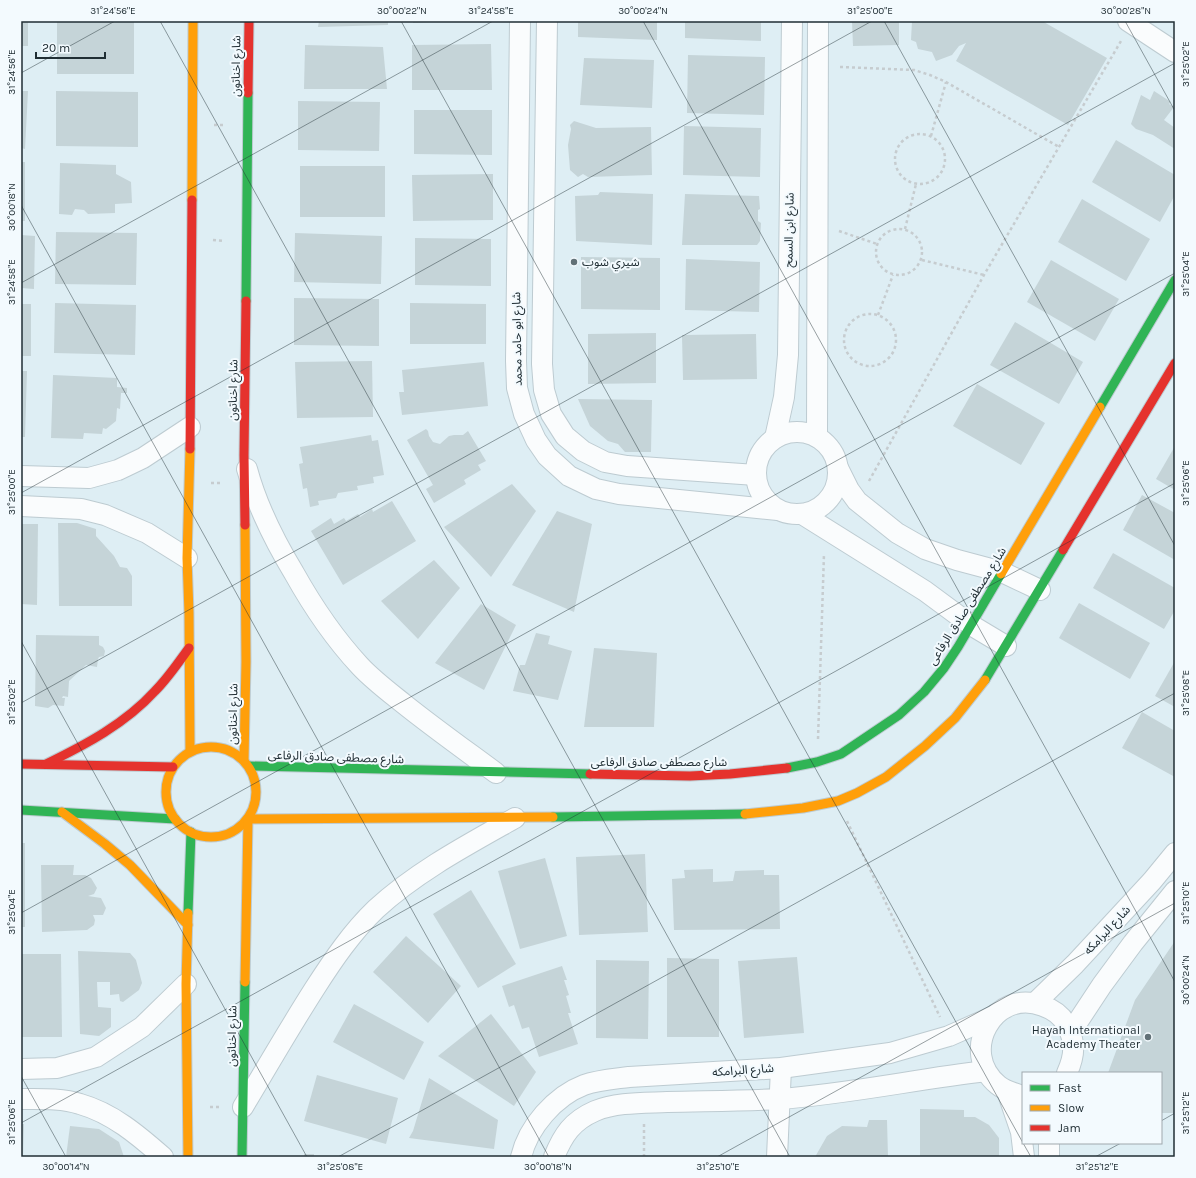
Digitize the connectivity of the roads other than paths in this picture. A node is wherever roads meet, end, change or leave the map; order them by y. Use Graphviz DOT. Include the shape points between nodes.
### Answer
graph roads {
  1 [pos="193,21"];
  2 [pos="520,21"];
  3 [pos="547,21"];
  4 [pos="792,21"];
  5 [pos="818,21"];
  6 [pos="1129,22"];
  7 [pos="252,24"];
  8 [pos="1175,52"];
  9 [pos="1175,280"];
  10 [pos="1175,363"];
  11 [pos="190,427"];
  12 [pos="775,438"];
  13 [pos="817,438"];
  14 [pos="244,456"];
  15 [pos="838,468"];
  16 [pos="756,475"];
  17 [pos="21,476"];
  18 [pos="21,506"];
  19 [pos="778,510"];
  20 [pos="802,514"];
  21 [pos="187,558"];
  22 [pos="1002,572"];
  23 [pos="1040,590"];
  24 [pos="971,626"];
  25 [pos="1006,646"];
  26 [pos="189,648"];
  27 [pos="190,751"];
  28 [pos="247,763"];
  29 [pos="21,764"];
  30 [pos="46,764"];
  31 [pos="173,767"];
  32 [pos="496,773"];
  33 [pos="21,810"];
  34 [pos="62,812"];
  35 [pos="515,818"];
  36 [pos="175,819"];
  37 [pos="248,819"];
  38 [pos="190,832"];
  39 [pos="1175,853"];
  40 [pos="1175,891"];
  41 [pos="188,925"];
  42 [pos="186,984"];
  43 [pos="1035,1003"];
  44 [pos="994,1016"];
  45 [pos="1071,1032"];
  46 [pos="781,1068"];
  47 [pos="21,1069"];
  48 [pos="986,1070"];
  49 [pos="1067,1072"];
  50 [pos="1015,1093"];
  51 [pos="21,1099"];
  52 [pos="779,1099"];
  53 [pos="243,1107"];
  54 [pos="1022,1140"];
  55 [pos="1022,1144"];
  56 [pos="1050,1144"];
  57 [pos="163,1157"];
  58 [pos="188,1157"];
  59 [pos="242,1157"];
  60 [pos="522,1157"];
  61 [pos="554,1157"];
  62 [pos="777,1157"];
  63 [pos="1024,1157"];
  64 [pos="1049,1157"];
  1 -- 11 [label="main road"];
  2 -- 19 [label="street, شارع ابو حامد محمد" via="517,388 524,414 536,440 547,456 570,476 596,489 619,494"];
  3 -- 16 [label="street, شارع ابو حامد محمد" via="542,364 544,390 552,414 565,436 582,451 605,462 627,466"];
  4 -- 12 [label="street, شارع ابن السمح" via="788,355 784,397"];
  5 -- 13 [label="street"];
  6 -- 8 [label="street"];
  7 -- 14 [label="main road, شارع اخناتون" via="248,126"];
  9 -- 22 [label="main road, شارع مصطفى صادق الرفاعى"];
  10 -- 23 [label="main road"];
  11 -- 17 [label="street" via="143,458 118,470 89,478"];
  11 -- 21 [label="main road"];
  12 -- 13 [label="street" via="796,432"];
  12 -- 16 [label="street" via="761,454"];
  13 -- 15 [label="street" via="834,456"];
  14 -- 28 [label="main road, شارع اخناتون"];
  14 -- 32 [label="street" via="252,486 274,540 333,635 361,667 388,691"];
  15 -- 20 [label="street" via="837,484 829,499 817,509"];
  15 -- 22 [label="street" via="857,501 897,533 925,549"];
  16 -- 19 [label="street" via="762,496"];
  18 -- 21 [label="street" via="81,509 106,515 147,533"];
  19 -- 20 [label="street"];
  20 -- 24 [label="street" via="925,591"];
  21 -- 26 [label="main road"];
  22 -- 23 [label="street"];
  22 -- 24 [label="main road, شارع مصطفى صادق الرفاعى"];
  23 -- 25 [label="main road"];
  24 -- 25 [label="street"];
  24 -- 32 [label="main road, شارع مصطفى صادق الرفاعى" via="944,668 924,692 899,715 841,754 817,762 730,774 690,776"];
  25 -- 35 [label="main road" via="983,684 955,718 925,746 886,777 838,801 750,814"];
  26 -- 27 [label="main road"];
  26 -- 30 [label="main road" via="166,678 112,729"];
  27 -- 28 [label="main road" via="201,747 218,747 235,753"];
  27 -- 31 [label="main road"];
  28 -- 32 [label="main road, شارع مصطفى صادق الرفاعى"];
  28 -- 37 [label="main road" via="255,782 257,798"];
  29 -- 30 [label="main road"];
  30 -- 31 [label="main road"];
  31 -- 36 [label="main road" via="168,777 166,799"];
  33 -- 34 [label="main road"];
  34 -- 36 [label="main road"];
  34 -- 41 [label="main road" via="129,864"];
  35 -- 37 [label="main road"];
  35 -- 53 [label="street" via="405,885 376,909 354,932 295,1019"];
  36 -- 38 [label="main road"];
  37 -- 38 [label="main road" via="236,831 221,837 206,837"];
  37 -- 53 [label="main road, شارع اخناتون"];
  38 -- 41 [label="main road"];
  39 -- 43 [label="street, شارع البرامكه" via="1075,964"];
  40 -- 45 [label="street" via="1102,985"];
  41 -- 42 [label="main road"];
  42 -- 47 [label="street" via="142,1027 96,1057 56,1068"];
  42 -- 58 [label="main road"];
  43 -- 44 [label="street, شارع البرامكه" via="1020,1003 1006,1007"];
  43 -- 45 [label="street" via="1050,1008 1063,1018"];
  44 -- 46 [label="street, شارع البرامكه" via="949,1036 890,1052"];
  44 -- 48 [label="street" via="984,1031 980,1048"];
  45 -- 49 [label="street" via="1074,1047"];
  46 -- 52 [label="street"];
  46 -- 60 [label="street, شارع البرامكه" via="629,1077 584,1085 564,1095 548,1109 534,1128"];
  48 -- 50 [label="street" via="998,1086"];
  48 -- 52 [label="street" via="888,1086"];
  50 -- 54 [label="street"];
  51 -- 57 [label="street" via="79,1103 114,1118"];
  52 -- 61 [label="street" via="612,1106 581,1118 568,1130"];
  52 -- 62 [label="street"];
  53 -- 59 [label="main road, شارع اخناتون"];
  55 -- 63 [label="street"];
  56 -- 64 [label="street"];
}
